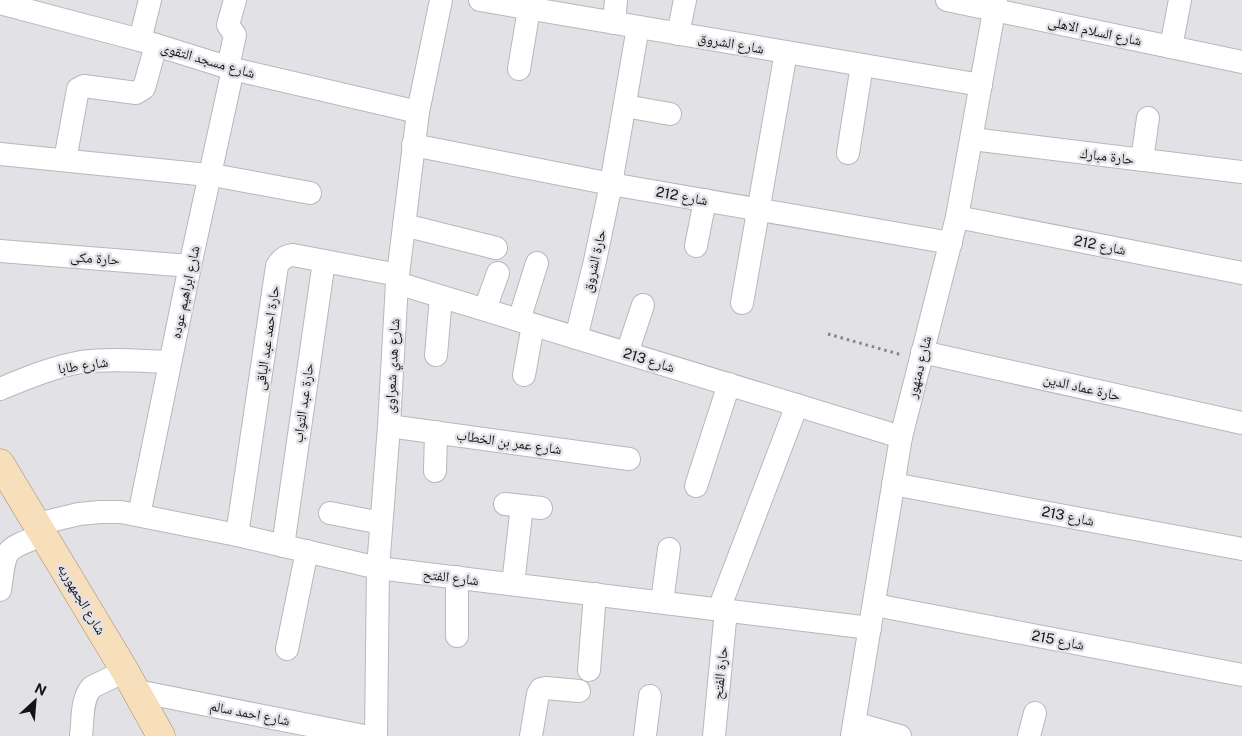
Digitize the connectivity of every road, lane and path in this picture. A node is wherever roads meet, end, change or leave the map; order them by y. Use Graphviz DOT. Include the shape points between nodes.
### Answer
graph roads {
  1 [pos="150,0"];
  2 [pos="235,0"];
  3 [pos="441,0"];
  4 [pos="480,0"];
  5 [pos="616,0"];
  6 [pos="685,0"];
  7 [pos="947,0"];
  8 [pos="1180,0"];
  9 [pos="0,4"];
  10 [pos="995,5"];
  11 [pos="35,6"];
  12 [pos="530,9"];
  13 [pos="614,23"];
  14 [pos="638,27"];
  15 [pos="678,34"];
  16 [pos="148,43"];
  17 [pos="1171,47"];
  18 [pos="786,52"];
  19 [pos="1242,62"];
  20 [pos="862,65"];
  21 [pos="230,68"];
  22 [pos="519,69"];
  23 [pos="981,85"];
  24 [pos="625,106"];
  25 [pos="418,112"];
  26 [pos="670,114"];
  27 [pos="1148,118"];
  28 [pos="972,139"];
  29 [pos="413,145"];
  30 [pos="848,153"];
  31 [pos="0,154"];
  32 [pos="65,160"];
  33 [pos="1142,160"];
  34 [pos="1242,172"];
  35 [pos="209,175"];
  36 [pos="612,184"];
  37 [pos="310,193"];
  38 [pos="705,200"];
  39 [pos="759,209"];
  40 [pos="957,217"];
  41 [pos="404,225"];
  42 [pos="951,243"];
  43 [pos="696,246"];
  44 [pos="496,248"];
  45 [pos="0,251"];
  46 [pos="324,261"];
  47 [pos="537,263"];
  48 [pos="190,266"];
  49 [pos="498,273"];
  50 [pos="1242,273"];
  51 [pos="398,279"];
  52 [pos="441,297"];
  53 [pos="742,303"];
  54 [pos="643,306"];
  55 [pos="485,310"];
  56 [pos="526,322"];
  57 [pos="828,334"];
  58 [pos="576,338"];
  59 [pos="627,353"];
  60 [pos="436,355"];
  61 [pos="921,356"];
  62 [pos="170,362"];
  63 [pos="524,375"];
  64 [pos="729,384"];
  65 [pos="0,389"];
  66 [pos="797,405"];
  67 [pos="1242,423"];
  68 [pos="389,426"];
  69 [pos="436,432"];
  70 [pos="901,437"];
  71 [pos="629,459"];
  72 [pos="435,471"];
  73 [pos="4,475"];
  74 [pos="894,484"];
  75 [pos="696,486"];
  76 [pos="523,506"];
  77 [pos="330,513"];
  78 [pos="139,515"];
  79 [pos="381,523"];
  80 [pos="40,529"];
  81 [pos="237,535"];
  82 [pos="283,546"];
  83 [pos="669,549"];
  84 [pos="1242,549"];
  85 [pos="307,551"];
  86 [pos="378,568"];
  87 [pos="457,577"];
  88 [pos="513,584"];
  89 [pos="0,590"];
  90 [pos="595,594"];
  91 [pos="662,602"];
  92 [pos="875,605"];
  93 [pos="722,610"];
  94 [pos="870,628"];
  95 [pos="458,636"];
  96 [pos="287,649"];
  97 [pos="589,670"];
  98 [pos="1242,675"];
  99 [pos="131,681"];
  100 [pos="580,691"];
  101 [pos="650,696"];
  102 [pos="1035,713"];
  103 [pos="853,730"];
  104 [pos="81,736"];
  105 [pos="162,736"];
  106 [pos="364,736"];
  107 [pos="376,736"];
  108 [pos="531,736"];
  109 [pos="645,736"];
  110 [pos="714,736"];
  111 [pos="900,736"];
  112 [pos="1028,736"];
  1 -- 16 [label="street"];
  2 -- 21 [label="street, شارع ابراهيم عوده" via="228,25 234,37"];
  3 -- 25 [label="street, شارع هدي شعراوى"];
  4 -- 12 [label="street, شارع الشروق"];
  5 -- 13 [label="street"];
  6 -- 15 [label="street"];
  7 -- 10 [label="street, شارع السلام الاهلى"];
  8 -- 17 [label="street"];
  9 -- 11 [label="street, شارع مسجد التقوى"];
  10 -- 17 [label="street, شارع السلام الاهلى"];
  10 -- 23 [label="street, شارع دمنهور"];
  11 -- 16 [label="street, شارع مسجد التقوى"];
  12 -- 13 [label="street, شارع الشروق"];
  12 -- 22 [label="street"];
  13 -- 14 [label="street, شارع الشروق"];
  14 -- 15 [label="street, شارع الشروق"];
  14 -- 24 [label="street, حارة الشروق"];
  15 -- 18 [label="street, شارع الشروق"];
  16 -- 21 [label="street, شارع مسجد التقوى"];
  16 -- 32 [label="street" via="146,84 142,91 136,93 84,86 78,90"];
  17 -- 19 [label="street, شارع السلام الاهلى"];
  18 -- 20 [label="street, شارع الشروق"];
  18 -- 39 [label="street"];
  20 -- 23 [label="street, شارع الشروق"];
  20 -- 30 [label="street"];
  21 -- 25 [label="street, شارع مسجد التقوى"];
  21 -- 35 [label="street, شارع ابراهيم عوده"];
  23 -- 28 [label="street, شارع دمنهور"];
  24 -- 26 [label="street"];
  24 -- 36 [label="street, حارة الشروق"];
  25 -- 29 [label="street, شارع هدي شعراوى"];
  27 -- 33 [label="street"];
  28 -- 33 [label="street, حارة مبارك"];
  28 -- 40 [label="street, شارع دمنهور"];
  29 -- 36 [label="street, شارع 212"];
  29 -- 41 [label="street, شارع هدي شعراوى"];
  31 -- 32 [label="street"];
  32 -- 35 [label="street"];
  33 -- 34 [label="street, حارة مبارك"];
  35 -- 37 [label="street"];
  35 -- 48 [label="street, شارع ابراهيم عوده"];
  36 -- 38 [label="street, شارع 212"];
  36 -- 58 [label="street, حارة الشروق"];
  38 -- 39 [label="street, شارع 212"];
  38 -- 43 [label="street"];
  39 -- 42 [label="street, شارع 212"];
  39 -- 53 [label="street"];
  40 -- 42 [label="street, شارع دمنهور"];
  40 -- 50 [label="street, شارع 212"];
  41 -- 44 [label="street"];
  41 -- 51 [label="street, شارع هدي شعراوى"];
  42 -- 61 [label="street, شارع دمنهور"];
  45 -- 48 [label="street, حارة مكى"];
  46 -- 51 [label="street, حارة احمد عبد الباقى"];
  46 -- 81 [label="street, حارة احمد عبد الباقى" via="288,256 277,266"];
  46 -- 82 [label="street, حارة عبد التواب"];
  47 -- 56 [label="street"];
  48 -- 62 [label="street, شارع ابراهيم عوده"];
  49 -- 55 [label="street"];
  51 -- 52 [label="street, شارع 213"];
  51 -- 68 [label="street, شارع هدي شعراوى"];
  52 -- 55 [label="street, شارع 213"];
  52 -- 60 [label="street"];
  54 -- 59 [label="street"];
  55 -- 56 [label="street, شارع 213"];
  56 -- 58 [label="street, شارع 213"];
  56 -- 63 [label="street"];
  57 -- 61 [label="path"];
  58 -- 59 [label="street, شارع 213"];
  59 -- 64 [label="street, شارع 213"];
  61 -- 67 [label="street, حارة عماد الدين"];
  61 -- 70 [label="street, شارع دمنهور"];
  62 -- 65 [label="street, شارع طابا" via="82,362 47,370"];
  62 -- 78 [label="street, شارع ابراهيم عوده"];
  64 -- 66 [label="street, شارع 213"];
  64 -- 75 [label="street"];
  66 -- 70 [label="street, شارع 213"];
  66 -- 93 [label="street, حارة الفتح"];
  68 -- 69 [label="street, شارع عمر بن الخطاب"];
  68 -- 79 [label="street, شارع هدي شعراوى"];
  69 -- 71 [label="street, شارع عمر بن الخطاب"];
  69 -- 72 [label="street"];
  70 -- 74 [label="street, شارع دمنهور"];
  73 -- 80 [label="main road, شارع الجمهوريه"];
  74 -- 84 [label="street, شارع 213"];
  74 -- 92 [label="street, شارع دمنهور"];
  76 -- 88 [label="street"];
  77 -- 79 [label="street"];
  78 -- 80 [label="street, شارع الفتح" via="100,512"];
  78 -- 81 [label="street, شارع الفتح"];
  79 -- 86 [label="street, شارع هدي شعراوى"];
  80 -- 89 [label="street, شارع الفتح" via="10,550 4,562"];
  80 -- 99 [label="main road, شارع الجمهوريه"];
  81 -- 82 [label="street, شارع الفتح"];
  82 -- 85 [label="street, شارع الفتح"];
  83 -- 91 [label="street"];
  85 -- 86 [label="street, شارع الفتح"];
  85 -- 96 [label="street"];
  86 -- 87 [label="street, شارع الفتح"];
  86 -- 107 [label="street, شارع هدي شعراوى"];
  87 -- 88 [label="street, شارع الفتح"];
  87 -- 95 [label="street"];
  88 -- 90 [label="street, شارع الفتح"];
  90 -- 91 [label="street, شارع الفتح"];
  90 -- 97 [label="street"];
  91 -- 93 [label="street, شارع الفتح"];
  92 -- 94 [label="street, شارع دمنهور"];
  92 -- 98 [label="street, شارع 215"];
  93 -- 94 [label="street, شارع الفتح"];
  93 -- 110 [label="street, حارة الفتح"];
  94 -- 103 [label="street, شارع دمنهور"];
  99 -- 104 [label="street" via="88,691"];
  99 -- 105 [label="main road, شارع الجمهوريه"];
  99 -- 106 [label="street, شارع احمد سالم"];
  100 -- 108 [label="street" via="541,690"];
  101 -- 109 [label="street"];
  102 -- 112 [label="street"];
  103 -- 111 [label="street"];
}
